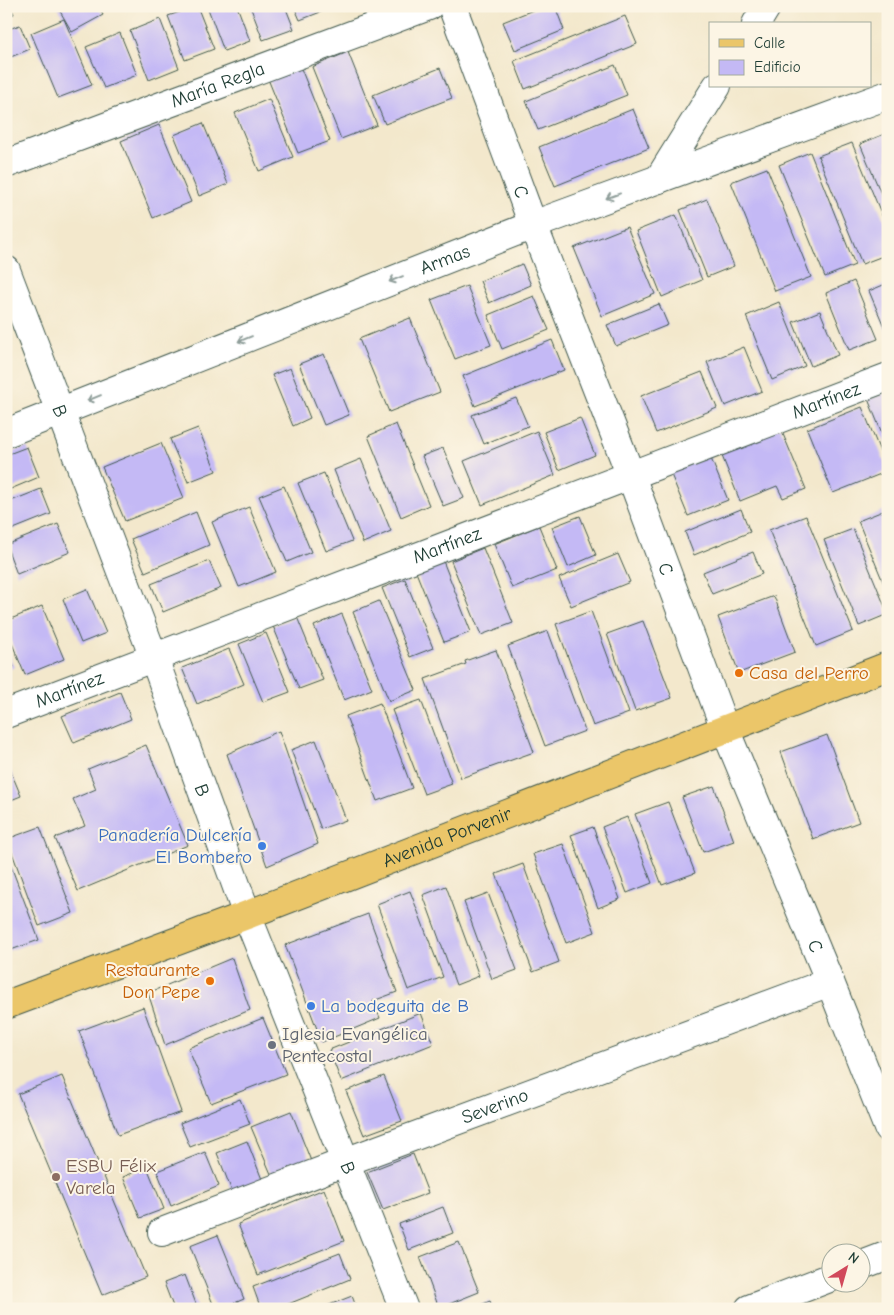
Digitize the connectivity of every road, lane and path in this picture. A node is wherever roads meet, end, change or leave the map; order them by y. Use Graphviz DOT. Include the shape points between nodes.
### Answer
graph roads {
  1 [pos="429,6"];
  2 [pos="452,6"];
  3 [pos="767,6"];
  4 [pos="757,22"];
  5 [pos="716,88"];
  6 [pos="888,96"];
  7 [pos="6,164"];
  8 [pos="659,179"];
  9 [pos="533,225"];
  10 [pos="6,270"];
  11 [pos="888,377"];
  12 [pos="60,412"];
  13 [pos="6,433"];
  14 [pos="630,476"];
  15 [pos="154,658"];
  16 [pos="888,666"];
  17 [pos="6,714"];
  18 [pos="725,730"];
  19 [pos="247,915"];
  20 [pos="830,982"];
  21 [pos="6,1005"];
  22 [pos="888,1128"];
  23 [pos="345,1162"];
  24 [pos="162,1232"];
  25 [pos="888,1255"];
  26 [pos="872,1261"];
  27 [pos="822,1281"];
  28 [pos="404,1309"];
  29 [pos="749,1309"];
  1 -- 7 [label="street, María Regla"];
  2 -- 9 [label="street, C"];
  3 -- 4 [label="street"];
  5 -- 8 [label="street"];
  6 -- 8 [label="street, Armas"];
  8 -- 9 [label="street, Armas, one-way"];
  9 -- 12 [label="street, Armas, one-way"];
  9 -- 14 [label="street, C"];
  10 -- 12 [label="street, B"];
  11 -- 14 [label="street, Martínez"];
  12 -- 13 [label="street, Armas"];
  12 -- 15 [label="street, B"];
  14 -- 15 [label="street, Martínez"];
  14 -- 18 [label="street, C"];
  15 -- 17 [label="street, Martínez"];
  15 -- 19 [label="street, B"];
  16 -- 18 [label="main road, Avenida Porvenir"];
  18 -- 19 [label="main road, Avenida Porvenir"];
  18 -- 20 [label="street, C"];
  19 -- 21 [label="main road, Avenida Porvenir"];
  19 -- 23 [label="street, B"];
  20 -- 22 [label="street, C"];
  20 -- 23 [label="street, Severino"];
  23 -- 24 [label="street, Severino"];
  23 -- 28 [label="street, B"];
  25 -- 26 [label="street"];
  27 -- 29 [label="street"];
}
